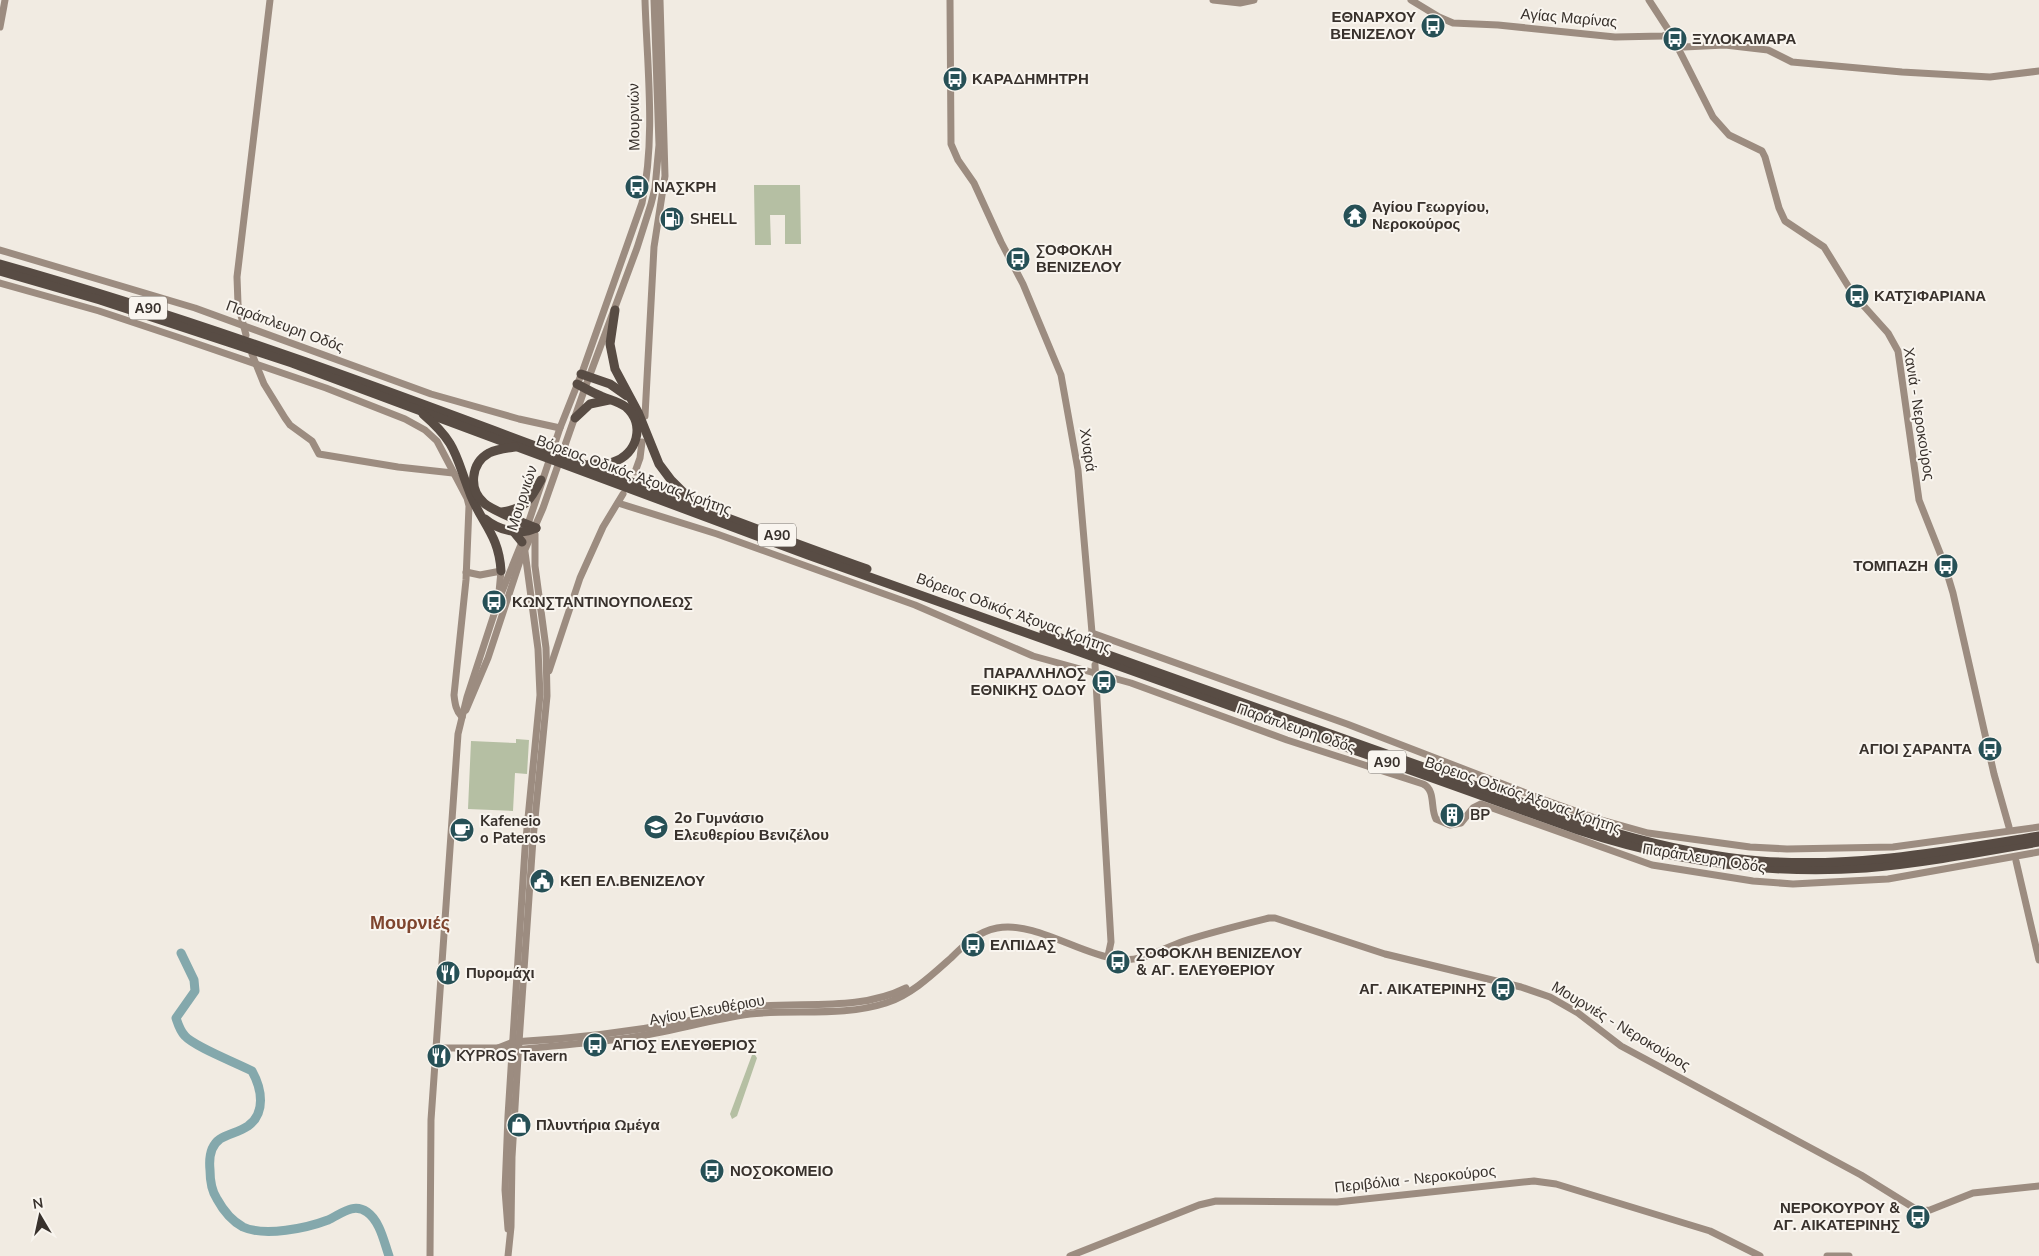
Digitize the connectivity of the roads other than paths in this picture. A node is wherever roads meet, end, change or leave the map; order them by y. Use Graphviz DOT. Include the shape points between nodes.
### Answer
graph roads {
  1 [pos="5,0"];
  2 [pos="270,0"];
  3 [pos="645,0"];
  4 [pos="654,0"];
  5 [pos="660,0"];
  6 [pos="950,0"];
  7 [pos="1213,0"];
  8 [pos="1254,0"];
  9 [pos="1411,0"];
  10 [pos="1648,0"];
  11 [pos="0,26"];
  12 [pos="1671,34"];
  13 [pos="1677,45"];
  14 [pos="2039,71"];
  15 [pos="655,242"];
  16 [pos="639,244"];
  17 [pos="0,250"];
  18 [pos="0,264"];
  19 [pos="0,271"];
  20 [pos="0,283"];
  21 [pos="615,310"];
  22 [pos="244,326"];
  23 [pos="246,335"];
  24 [pos="252,354"];
  25 [pos="255,363"];
  26 [pos="585,376"];
  27 [pos="581,386"];
  28 [pos="611,400"];
  29 [pos="632,402"];
  30 [pos="417,409"];
  31 [pos="645,416"];
  32 [pos="575,418"];
  33 [pos="560,428"];
  34 [pos="642,442"];
  35 [pos="518,447"];
  36 [pos="535,449"];
  37 [pos="576,464"];
  38 [pos="587,464"];
  39 [pos="635,472"];
  40 [pos="453,473"];
  41 [pos="541,480"];
  42 [pos="622,494"];
  43 [pos="618,502"];
  44 [pos="695,505"];
  45 [pos="502,512"];
  46 [pos="483,517"];
  47 [pos="530,528"];
  48 [pos="512,531"];
  49 [pos="524,546"];
  50 [pos="501,571"];
  51 [pos="466,572"];
  52 [pos="499,599"];
  53 [pos="1092,633"];
  54 [pos="1093,644"];
  55 [pos="557,647"];
  56 [pos="542,649"];
  57 [pos="1096,668"];
  58 [pos="548,676"];
  59 [pos="462,717"];
  60 [pos="1428,776"];
  61 [pos="1435,786"];
  62 [pos="1486,797"];
  63 [pos="1475,800"];
  64 [pos="2039,826"];
  65 [pos="2009,827"];
  66 [pos="2039,836"];
  67 [pos="2039,842"];
  68 [pos="2039,852"];
  69 [pos="2016,861"];
  70 [pos="1108,956"];
  71 [pos="2039,960"];
  72 [pos="928,977"];
  73 [pos="518,1031"];
  74 [pos="532,1041"];
  75 [pos="514,1045"];
  76 [pos="437,1048"];
  77 [pos="2039,1186"];
  78 [pos="430,1256"];
  79 [pos="508,1256"];
  80 [pos="1070,1256"];
  81 [pos="1760,1256"];
  82 [pos="1827,1256"];
  83 [pos="1849,1256"];
  1 -- 11 [label="street"];
  2 -- 22 [label="street" via="237,277 238,304"];
  3 -- 26 [label="street, Μουρνιών" via="649,144 646,185"];
  4 -- 16 [label="street" via="658,164"];
  5 -- 15 [label="street" via="665,176"];
  6 -- 53 [label="street, Χναρά" via="951,144 974,183 1016,270 1050,346 1064,388 1078,470"];
  7 -- 8 [label="street" via="1240,3"];
  9 -- 12 [label="street, Αγίας Μαρίνας" via="1439,18 1454,23 1615,37"];
  10 -- 12 [label="street, Χανιά - Νεροκούρος"];
  12 -- 13 [label="street, Χανιά - Νεροκούρος"];
  13 -- 14 [label="street" via="1684,48 1725,45 1768,50 1788,61 1886,70 1990,77"];
  13 -- 65 [label="street, Χανιά - Νεροκούρος" via="1713,117 1729,135 1762,151 1785,221 1824,247 1853,294 1888,333 1898,351 1918,500 1953,593"];
  15 -- 16 [label="street"];
  15 -- 31 [label="street"];
  16 -- 21 [label="street"];
  17 -- 22 [label="street, Παράπλευρη Οδός" via="195,308"];
  18 -- 36 [label="highway, Βόρειος Οδικός Άξονας Κρήτης / Α90" via="102,293 295,357"];
  19 -- 30 [label="highway, Βόρειος Οδικός Άξονας Κρήτης / Α90" via="185,327"];
  20 -- 25 [label="street" via="99,311"];
  21 -- 26 [label="street"];
  21 -- 29 [label="highway" via="611,352 615,369"];
  22 -- 23 [label="street"];
  22 -- 33 [label="street, Παράπλευρη Οδός" via="431,394"];
  24 -- 25 [label="street"];
  25 -- 40 [label="street" via="416,424 437,441"];
  25 -- 40 [label="street" via="285,418 312,441 319,454"];
  26 -- 27 [label="street"];
  26 -- 29 [label="highway" via="615,387"];
  27 -- 28 [label="highway"];
  27 -- 32 [label="street"];
  27 -- 33 [label="street, Μουρνιών"];
  28 -- 32 [label="highway" via="590,404"];
  28 -- 38 [label="highway" via="634,417 637,429 635,445 613,462"];
  29 -- 44 [label="highway" via="660,464"];
  30 -- 35 [label="highway, Βόρειος Οδικός Άξονας Κρήτης / Α90"];
  30 -- 46 [label="highway" via="448,439"];
  32 -- 47 [label="street"];
  33 -- 41 [label="street, Μουρνιών"];
  34 -- 39 [label="street"];
  35 -- 36 [label="highway, Βόρειος Οδικός Άξονας Κρήτης / Α90"];
  35 -- 45 [label="highway" via="489,453 474,473 478,496 484,504"];
  36 -- 37 [label="highway, Βόρειος Οδικός Άξονας Κρήτης / Α90"];
  37 -- 38 [label="highway, Βόρειος Οδικός Άξονας Κρήτης / Α90"];
  37 -- 60 [label="highway, Βόρειος Οδικός Άξονας Κρήτης / Α90" via="808,555"];
  38 -- 44 [label="highway, Βόρειος Οδικός Άξονας Κρήτης / Α90"];
  40 -- 51 [label="street" via="469,506"];
  41 -- 45 [label="highway" via="527,504"];
  41 -- 47 [label="street, Μουρνιών"];
  42 -- 43 [label="street"];
  43 -- 55 [label="street" via="580,578"];
  43 -- 57 [label="street, Παράπλευρη Οδός" via="907,602 1033,656"];
  44 -- 66 [label="highway, Βόρειος Οδικός Άξονας Κρήτης / Α90" via="1580,823 1648,843 1740,859 1838,862 1904,857"];
  45 -- 47 [label="highway"];
  46 -- 48 [label="highway"];
  46 -- 50 [label="highway" via="497,543"];
  47 -- 48 [label="highway"];
  47 -- 49 [label="street, Μουρνιών"];
  47 -- 56 [label="street"];
  48 -- 49 [label="highway"];
  49 -- 52 [label="street, Μουρνιών"];
  49 -- 56 [label="street"];
  49 -- 59 [label="street, Μουρνιών" via="488,658"];
  50 -- 51 [label="street" via="480,575"];
  50 -- 52 [label="street"];
  51 -- 59 [label="street" via="454,695 455,706"];
  52 -- 59 [label="street, Μουρνιών"];
  53 -- 54 [label="street, Χναρά"];
  53 -- 64 [label="street, Παράπλευρη Οδός" via="1347,724 1538,798 1648,833 1787,850 1893,847"];
  55 -- 56 [label="street"];
  55 -- 58 [label="street"];
  56 -- 58 [label="street"];
  56 -- 73 [label="street" via="525,849"];
  57 -- 68 [label="street, Παράπλευρη Οδός" via="1287,740 1427,785 1434,815 1443,823 1456,825 1476,806 1487,806 1652,865 1753,881 1810,883 1888,879"];
  57 -- 70 [label="street" via="1111,942"];
  58 -- 73 [label="street"];
  59 -- 76 [label="street"];
  60 -- 61 [label="highway"];
  60 -- 62 [label="highway, Βόρειος Οδικός Άξονας Κρήτης / Α90"];
  62 -- 63 [label="highway"];
  62 -- 67 [label="highway, Βόρειος Οδικός Άξονας Κρήτης / Α90" via="1594,835 1648,850 1761,868 1886,866"];
  69 -- 71 [label="street"];
  70 -- 72 [label="street, Αγίου Ελευθέριου" via="1027,929 1003,927 974,936"];
  70 -- 77 [label="street, Μουρνιές - Νεροκούρος" via="1143,958 1205,935 1269,918 1283,920 1385,954 1550,997 1578,1013 1621,1046 1861,1175 1919,1211 1930,1210 1973,1193"];
  72 -- 74 [label="street, Αγίου Ελευθέριου" via="893,995 871,1000 752,1007 628,1031"];
  72 -- 75 [label="street, Αγίου Ελευθέριου" via="895,1000 872,1007 752,1014 628,1038"];
  73 -- 74 [label="street"];
  73 -- 75 [label="street"];
  73 -- 75 [label="street"];
  74 -- 75 [label="street, Αγίου Ελευθέριου"];
  75 -- 76 [label="street"];
  75 -- 79 [label="street"];
  76 -- 78 [label="street" via="430,1150"];
  80 -- 81 [label="street, Περιβόλια - Νεροκούρος" via="1216,1201 1338,1202 1534,1181 1556,1184 1692,1225 1720,1235"];
  82 -- 83 [label="street"];
}
